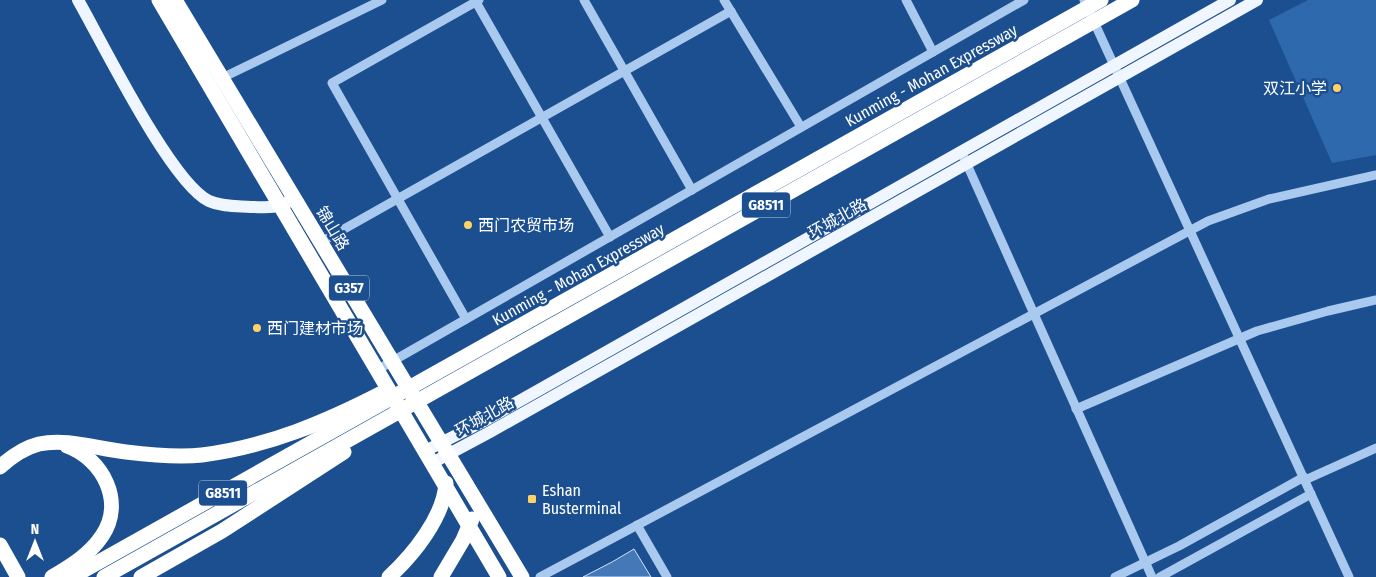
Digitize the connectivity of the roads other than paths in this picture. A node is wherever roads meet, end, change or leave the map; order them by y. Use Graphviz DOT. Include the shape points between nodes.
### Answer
graph roads {
  1 [pos="78,0"];
  2 [pos="159,0"];
  3 [pos="175,0"];
  4 [pos="382,0"];
  5 [pos="584,0"];
  6 [pos="724,0"];
  7 [pos="906,0"];
  8 [pos="1024,0"];
  9 [pos="1132,0"];
  10 [pos="1230,0"];
  11 [pos="1257,0"];
  12 [pos="477,1"];
  13 [pos="1094,1"];
  14 [pos="731,11"];
  15 [pos="934,52"];
  16 [pos="1118,70"];
  17 [pos="624,71"];
  18 [pos="222,78"];
  19 [pos="542,118"];
  20 [pos="802,127"];
  21 [pos="961,151"];
  22 [pos="966,163"];
  23 [pos="1376,176"];
  24 [pos="692,190"];
  25 [pos="294,198"];
  26 [pos="398,199"];
  27 [pos="281,206"];
  28 [pos="1191,230"];
  29 [pos="610,237"];
  30 [pos="321,242"];
  31 [pos="1376,300"];
  32 [pos="1033,312"];
  33 [pos="466,319"];
  34 [pos="1240,337"];
  35 [pos="392,361"];
  36 [pos="377,370"];
  37 [pos="1076,409"];
  38 [pos="373,410"];
  39 [pos="56,443"];
  40 [pos="445,448"];
  41 [pos="1376,448"];
  42 [pos="428,457"];
  43 [pos="0,467"];
  44 [pos="1304,479"];
  45 [pos="446,488"];
  46 [pos="1311,494"];
  47 [pos="478,504"];
  48 [pos="637,525"];
  49 [pos="469,527"];
  50 [pos="0,545"];
  51 [pos="1146,563"];
  52 [pos="18,577"];
  53 [pos="52,577"];
  54 [pos="72,577"];
  55 [pos="104,577"];
  56 [pos="141,577"];
  57 [pos="389,577"];
  58 [pos="441,577"];
  59 [pos="499,577"];
  60 [pos="522,577"];
  61 [pos="540,577"];
  62 [pos="667,577"];
  63 [pos="1115,577"];
  64 [pos="1152,577"];
  65 [pos="1160,577"];
  66 [pos="1349,577"];
  1 -- 27 [label="main road" via="156,139 193,189 209,201 228,206"];
  2 -- 27 [label="highway, 锦山路 / G357"];
  3 -- 18 [label="highway, 锦山路 / G357"];
  4 -- 18 [label="street"];
  5 -- 17 [label="street"];
  6 -- 14 [label="street"];
  7 -- 15 [label="street"];
  8 -- 15 [label="street"];
  9 -- 38 [label="highway, Kunming - Mohan Expressway / G8511" via="450,383"];
  10 -- 16 [label="main road, 环城北路"];
  11 -- 16 [label="main road, 环城北路"];
  12 -- 19 [label="street"];
  12 -- 26 [label="street" via="332,83"];
  13 -- 16 [label="street"];
  13 -- 38 [label="highway, Kunming - Mohan Expressway / G8511" via="512,332 445,365"];
  14 -- 17 [label="street"];
  14 -- 20 [label="street"];
  15 -- 20 [label="street"];
  16 -- 21 [label="main road, 环城北路"];
  16 -- 22 [label="main road, 环城北路"];
  16 -- 28 [label="street"];
  17 -- 19 [label="street"];
  17 -- 24 [label="street"];
  18 -- 25 [label="highway, 锦山路 / G357"];
  19 -- 26 [label="street"];
  19 -- 29 [label="street"];
  20 -- 24 [label="street"];
  21 -- 22 [label="street"];
  21 -- 40 [label="main road, 环城北路" via="484,420"];
  22 -- 32 [label="street"];
  22 -- 40 [label="main road, 环城北路"];
  23 -- 28 [label="street" via="1269,199 1227,213"];
  24 -- 29 [label="street"];
  25 -- 27 [label="main road"];
  25 -- 30 [label="highway, 锦山路 / G357"];
  26 -- 30 [label="street"];
  26 -- 33 [label="street"];
  27 -- 36 [label="highway, 锦山路 / G357"];
  28 -- 32 [label="street"];
  28 -- 34 [label="street"];
  29 -- 33 [label="street"];
  30 -- 35 [label="highway, 锦山路 / G357"];
  31 -- 34 [label="street" via="1296,319"];
  32 -- 37 [label="street"];
  32 -- 48 [label="street"];
  33 -- 35 [label="street"];
  34 -- 37 [label="street"];
  34 -- 44 [label="street"];
  35 -- 36 [label="street"];
  35 -- 40 [label="highway, 锦山路 / G357"];
  36 -- 42 [label="highway, 锦山路 / G357"];
  37 -- 51 [label="street"];
  38 -- 39 [label="highway" via="262,444 199,455 134,453"];
  38 -- 54 [label="highway, Kunming - Mohan Expressway / G8511"];
  38 -- 55 [label="highway, Kunming - Mohan Expressway / G8511"];
  38 -- 56 [label="highway" via="356,445 222,531"];
  39 -- 43 [label="highway" via="39,444 18,452"];
  39 -- 53 [label="highway" via="77,450 93,462 104,477 111,496 110,518 103,535 84,555"];
  40 -- 42 [label="main road, 环城北路"];
  40 -- 45 [label="highway"];
  40 -- 47 [label="highway, 锦山路 / G357"];
  41 -- 44 [label="street"];
  42 -- 45 [label="highway, 锦山路 / G357"];
  44 -- 46 [label="street"];
  44 -- 51 [label="street"];
  45 -- 49 [label="highway, 锦山路 / G357"];
  45 -- 57 [label="highway" via="435,518 423,538 411,556"];
  46 -- 65 [label="street"];
  46 -- 66 [label="street"];
  47 -- 49 [label="highway"];
  47 -- 60 [label="highway, 锦山路 / G357"];
  48 -- 61 [label="street"];
  48 -- 62 [label="street"];
  49 -- 58 [label="highway"];
  49 -- 59 [label="highway, 锦山路 / G357"];
  50 -- 52 [label="highway"];
  51 -- 63 [label="street"];
  51 -- 64 [label="street"];
}
